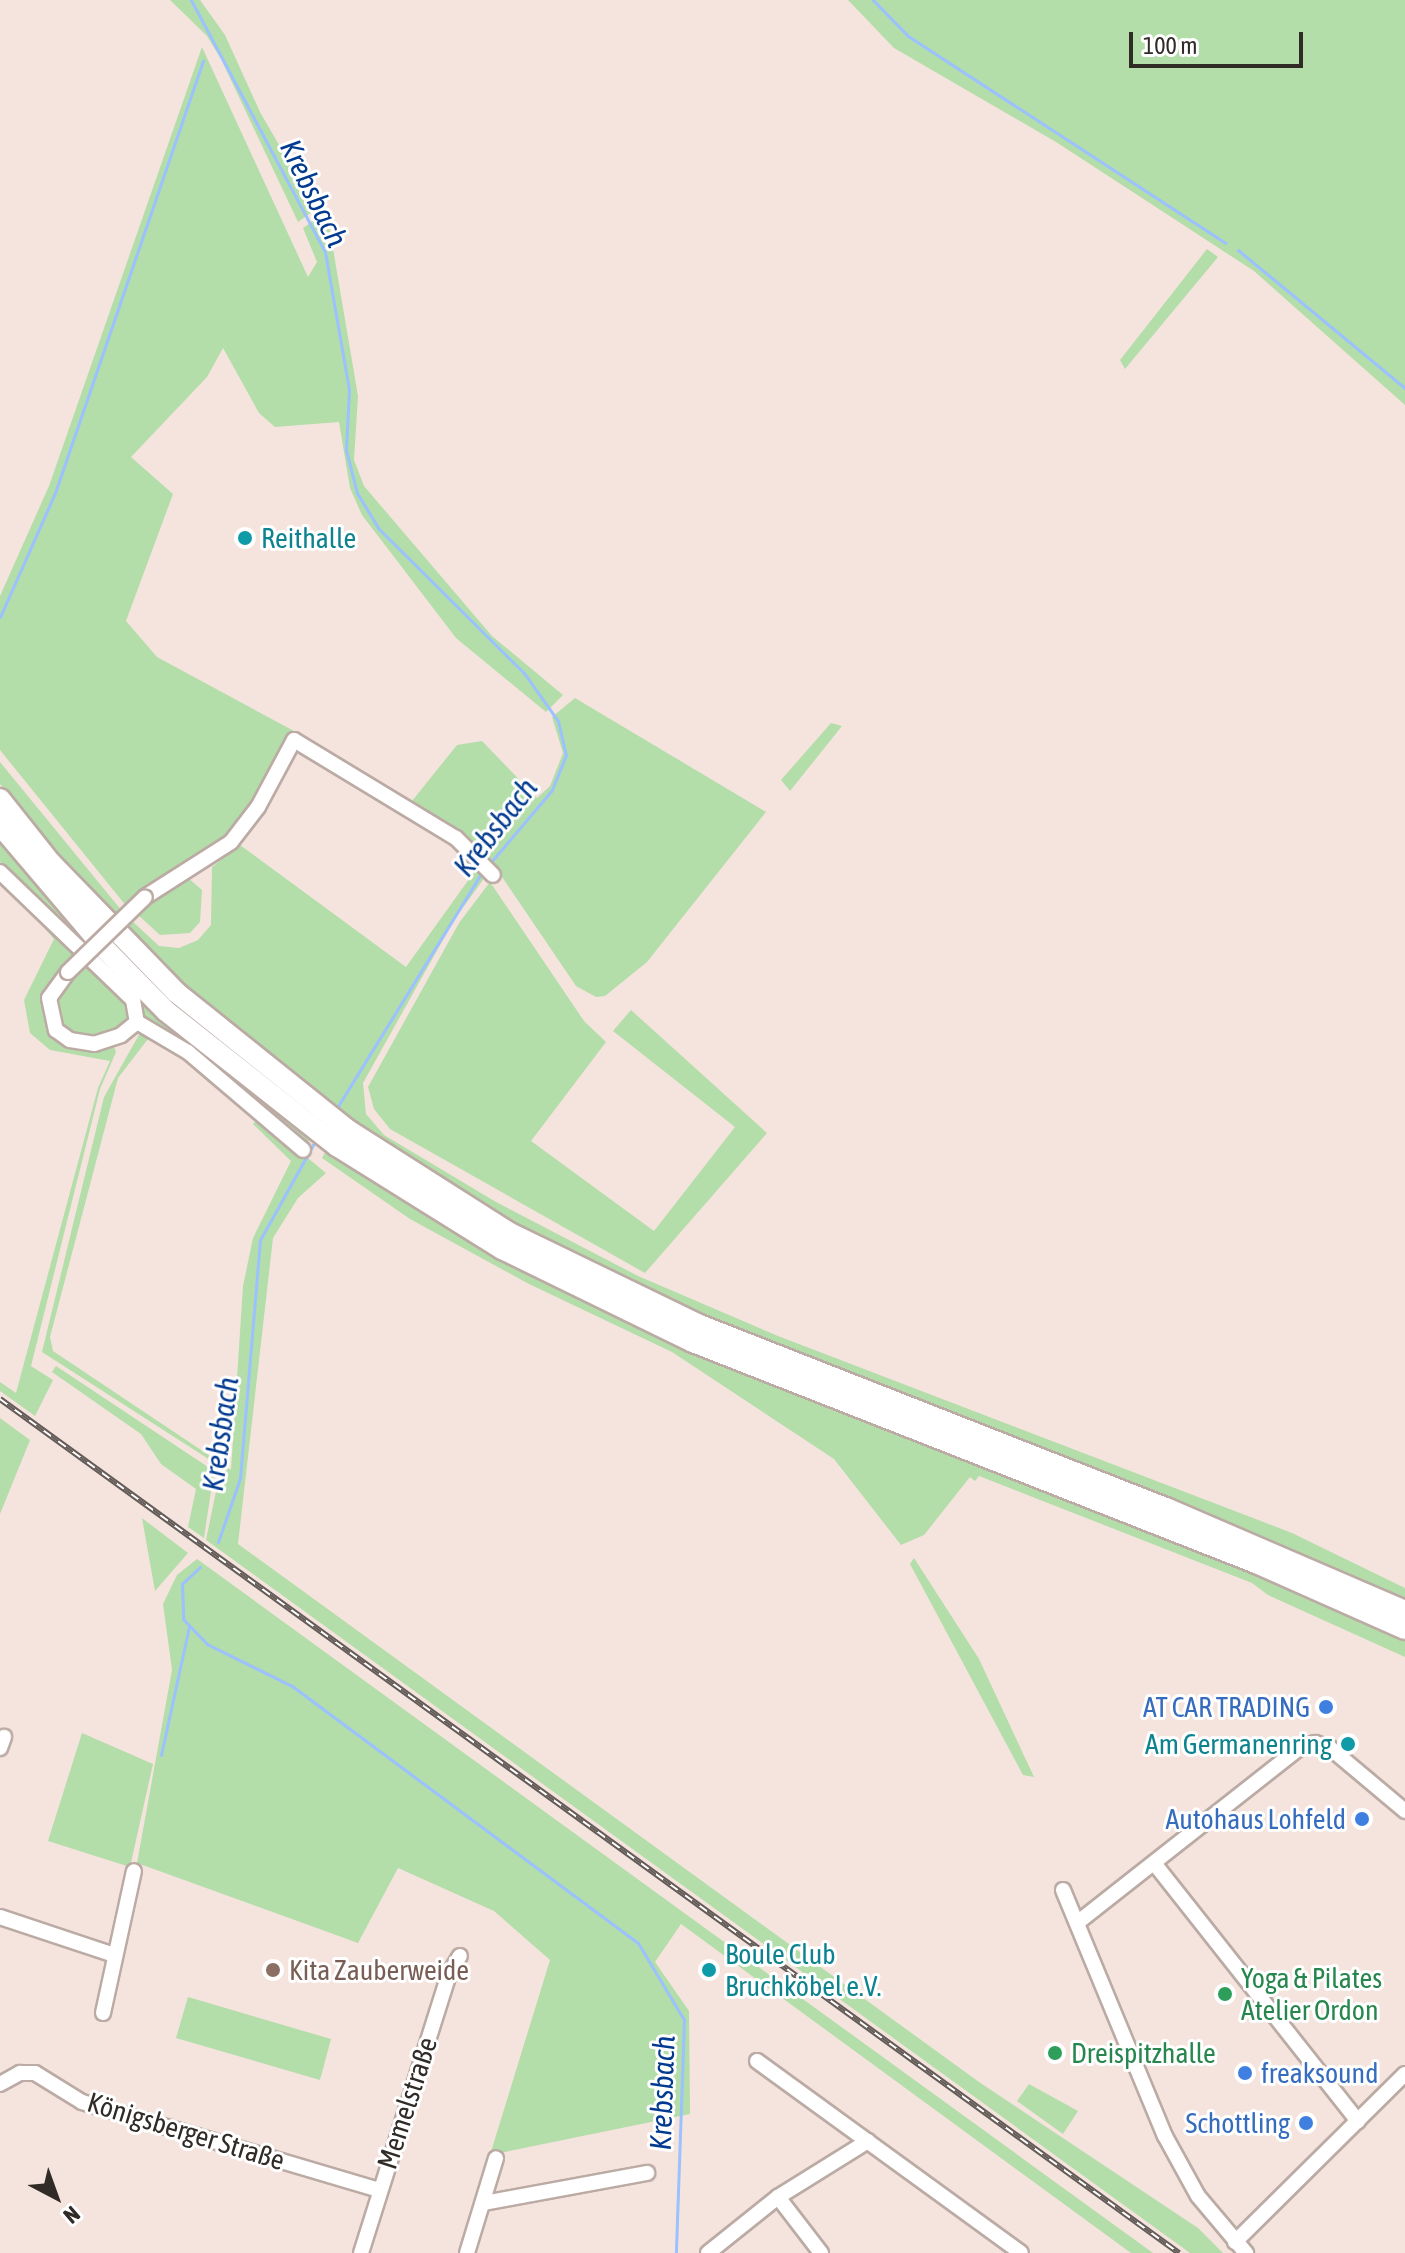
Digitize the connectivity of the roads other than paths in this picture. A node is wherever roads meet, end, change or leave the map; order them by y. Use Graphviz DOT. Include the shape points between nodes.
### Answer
graph roads {
  1 [pos="0,799"];
  2 [pos="0,825"];
  3 [pos="0,872"];
  4 [pos="493,875"];
  5 [pos="137,1022"];
  6 [pos="312,1115"];
  7 [pos="342,1138"];
  8 [pos="303,1150"];
  9 [pos="1405,1611"];
  10 [pos="1405,1629"];
  11 [pos="1405,1811"];
  12 [pos="1154,1863"];
  13 [pos="134,1871"];
  14 [pos="1063,1890"];
  15 [pos="0,1917"];
  16 [pos="1077,1923"];
  17 [pos="114,1955"];
  18 [pos="460,1956"];
  19 [pos="103,2013"];
  20 [pos="757,2061"];
  21 [pos="1405,2074"];
  22 [pos="0,2084"];
  23 [pos="1358,2121"];
  24 [pos="868,2141"];
  25 [pos="496,2158"];
  26 [pos="647,2173"];
  27 [pos="379,2190"];
  28 [pos="778,2197"];
  29 [pos="483,2203"];
  30 [pos="1235,2242"];
  31 [pos="361,2253"];
  32 [pos="467,2253"];
  33 [pos="708,2253"];
  34 [pos="821,2253"];
  35 [pos="1021,2253"];
  36 [pos="1246,2253"];
  1 -- 6 [label="highway" via="50,862 177,993"];
  2 -- 6 [label="highway" via="95,939 166,1011"];
  3 -- 5 [label="street" via="133,1000"];
  4 -- 5 [label="street, bridge" via="456,838 294,740 258,807 231,842 145,897 68,972 49,998 56,1030 70,1040 94,1044 121,1035"];
  5 -- 8 [label="street" via="188,1052"];
  6 -- 7 [label="highway"];
  7 -- 9 [label="highway" via="508,1232 638,1297 1246,1541"];
  7 -- 10 [label="highway" via="502,1249 626,1313 1256,1563"];
  11 -- 12 [label="street" via="1330,1748 1315,1743 1301,1747"];
  12 -- 16 [label="street"];
  12 -- 23 [label="street"];
  13 -- 17 [label="street"];
  14 -- 16 [label="street"];
  15 -- 17 [label="street"];
  16 -- 30 [label="street" via="1165,2136 1198,2196"];
  17 -- 19 [label="street"];
  18 -- 27 [label="street, Memelstraße" via="449,1974"];
  20 -- 24 [label="street"];
  21 -- 23 [label="street"];
  22 -- 27 [label="street, Königsberger Straße" via="20,2073 35,2073 82,2102"];
  23 -- 30 [label="street"];
  24 -- 28 [label="street"];
  24 -- 35 [label="street"];
  25 -- 29 [label="street"];
  26 -- 29 [label="street"];
  27 -- 31 [label="street, Memelstraße"];
  28 -- 33 [label="street"];
  28 -- 34 [label="street"];
  29 -- 32 [label="street"];
  30 -- 36 [label="street"];
}
